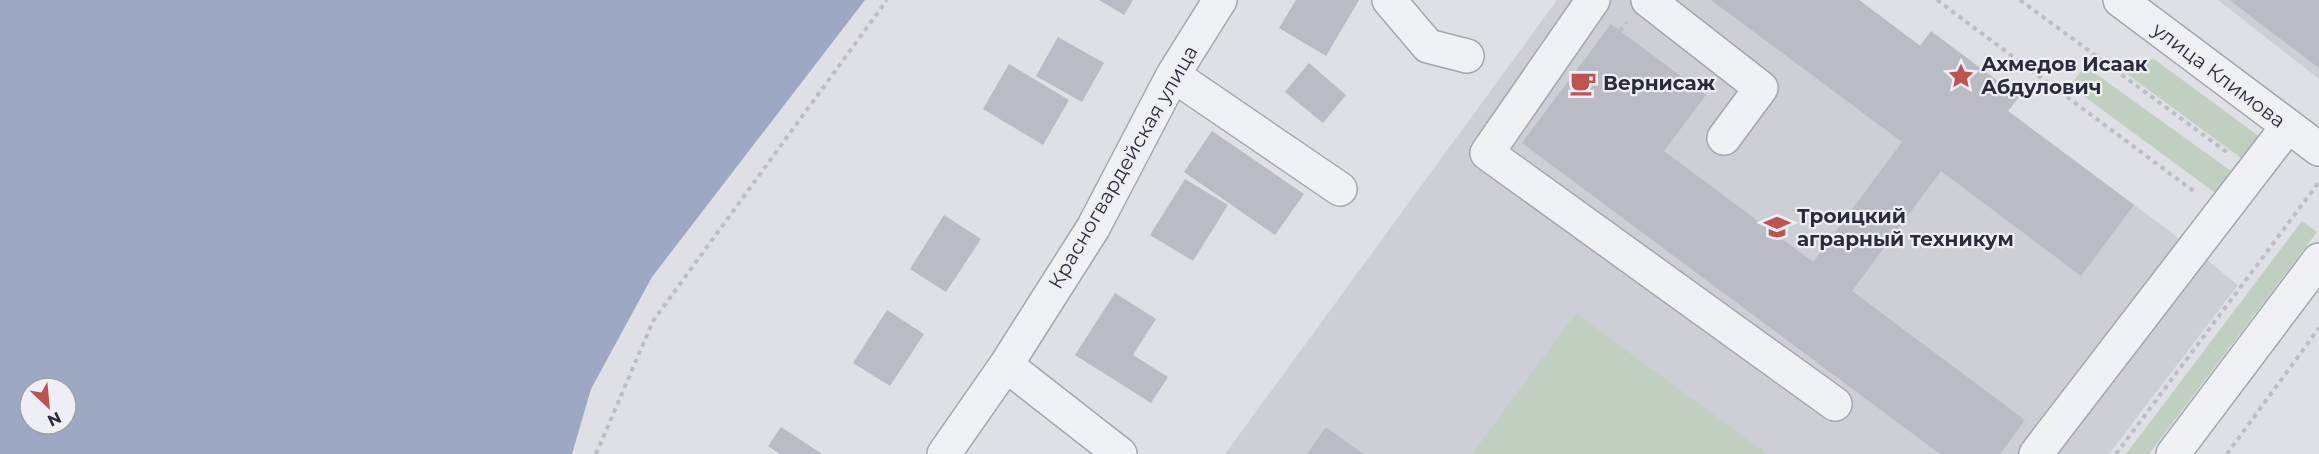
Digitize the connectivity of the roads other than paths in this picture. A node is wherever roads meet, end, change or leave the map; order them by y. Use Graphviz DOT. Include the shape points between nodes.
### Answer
graph roads {
  1 [pos="1220,0"];
  2 [pos="1389,0"];
  3 [pos="1593,0"];
  4 [pos="1648,0"];
  5 [pos="2120,0"];
  6 [pos="1467,56"];
  7 [pos="1173,75"];
  8 [pos="2288,126"];
  9 [pos="1724,138"];
  10 [pos="2319,149"];
  11 [pos="1340,189"];
  12 [pos="2319,260"];
  13 [pos="1006,365"];
  14 [pos="1835,404"];
  15 [pos="1117,453"];
  16 [pos="944,454"];
  17 [pos="2036,454"];
  18 [pos="2173,454"];
  1 -- 7 [label="street, Красногвардейская улица"];
  2 -- 6 [label="street" via="1428,46"];
  3 -- 14 [label="street" via="1487,153"];
  4 -- 9 [label="street" via="1761,88"];
  5 -- 8 [label="street, улица Климова"];
  7 -- 11 [label="street"];
  7 -- 13 [label="street, Красногвардейская улица" via="1093,228"];
  8 -- 10 [label="street, улица Климова"];
  8 -- 17 [label="street"];
  12 -- 18 [label="street"];
  13 -- 15 [label="street"];
  13 -- 16 [label="street, Красногвардейская улица"];
}
